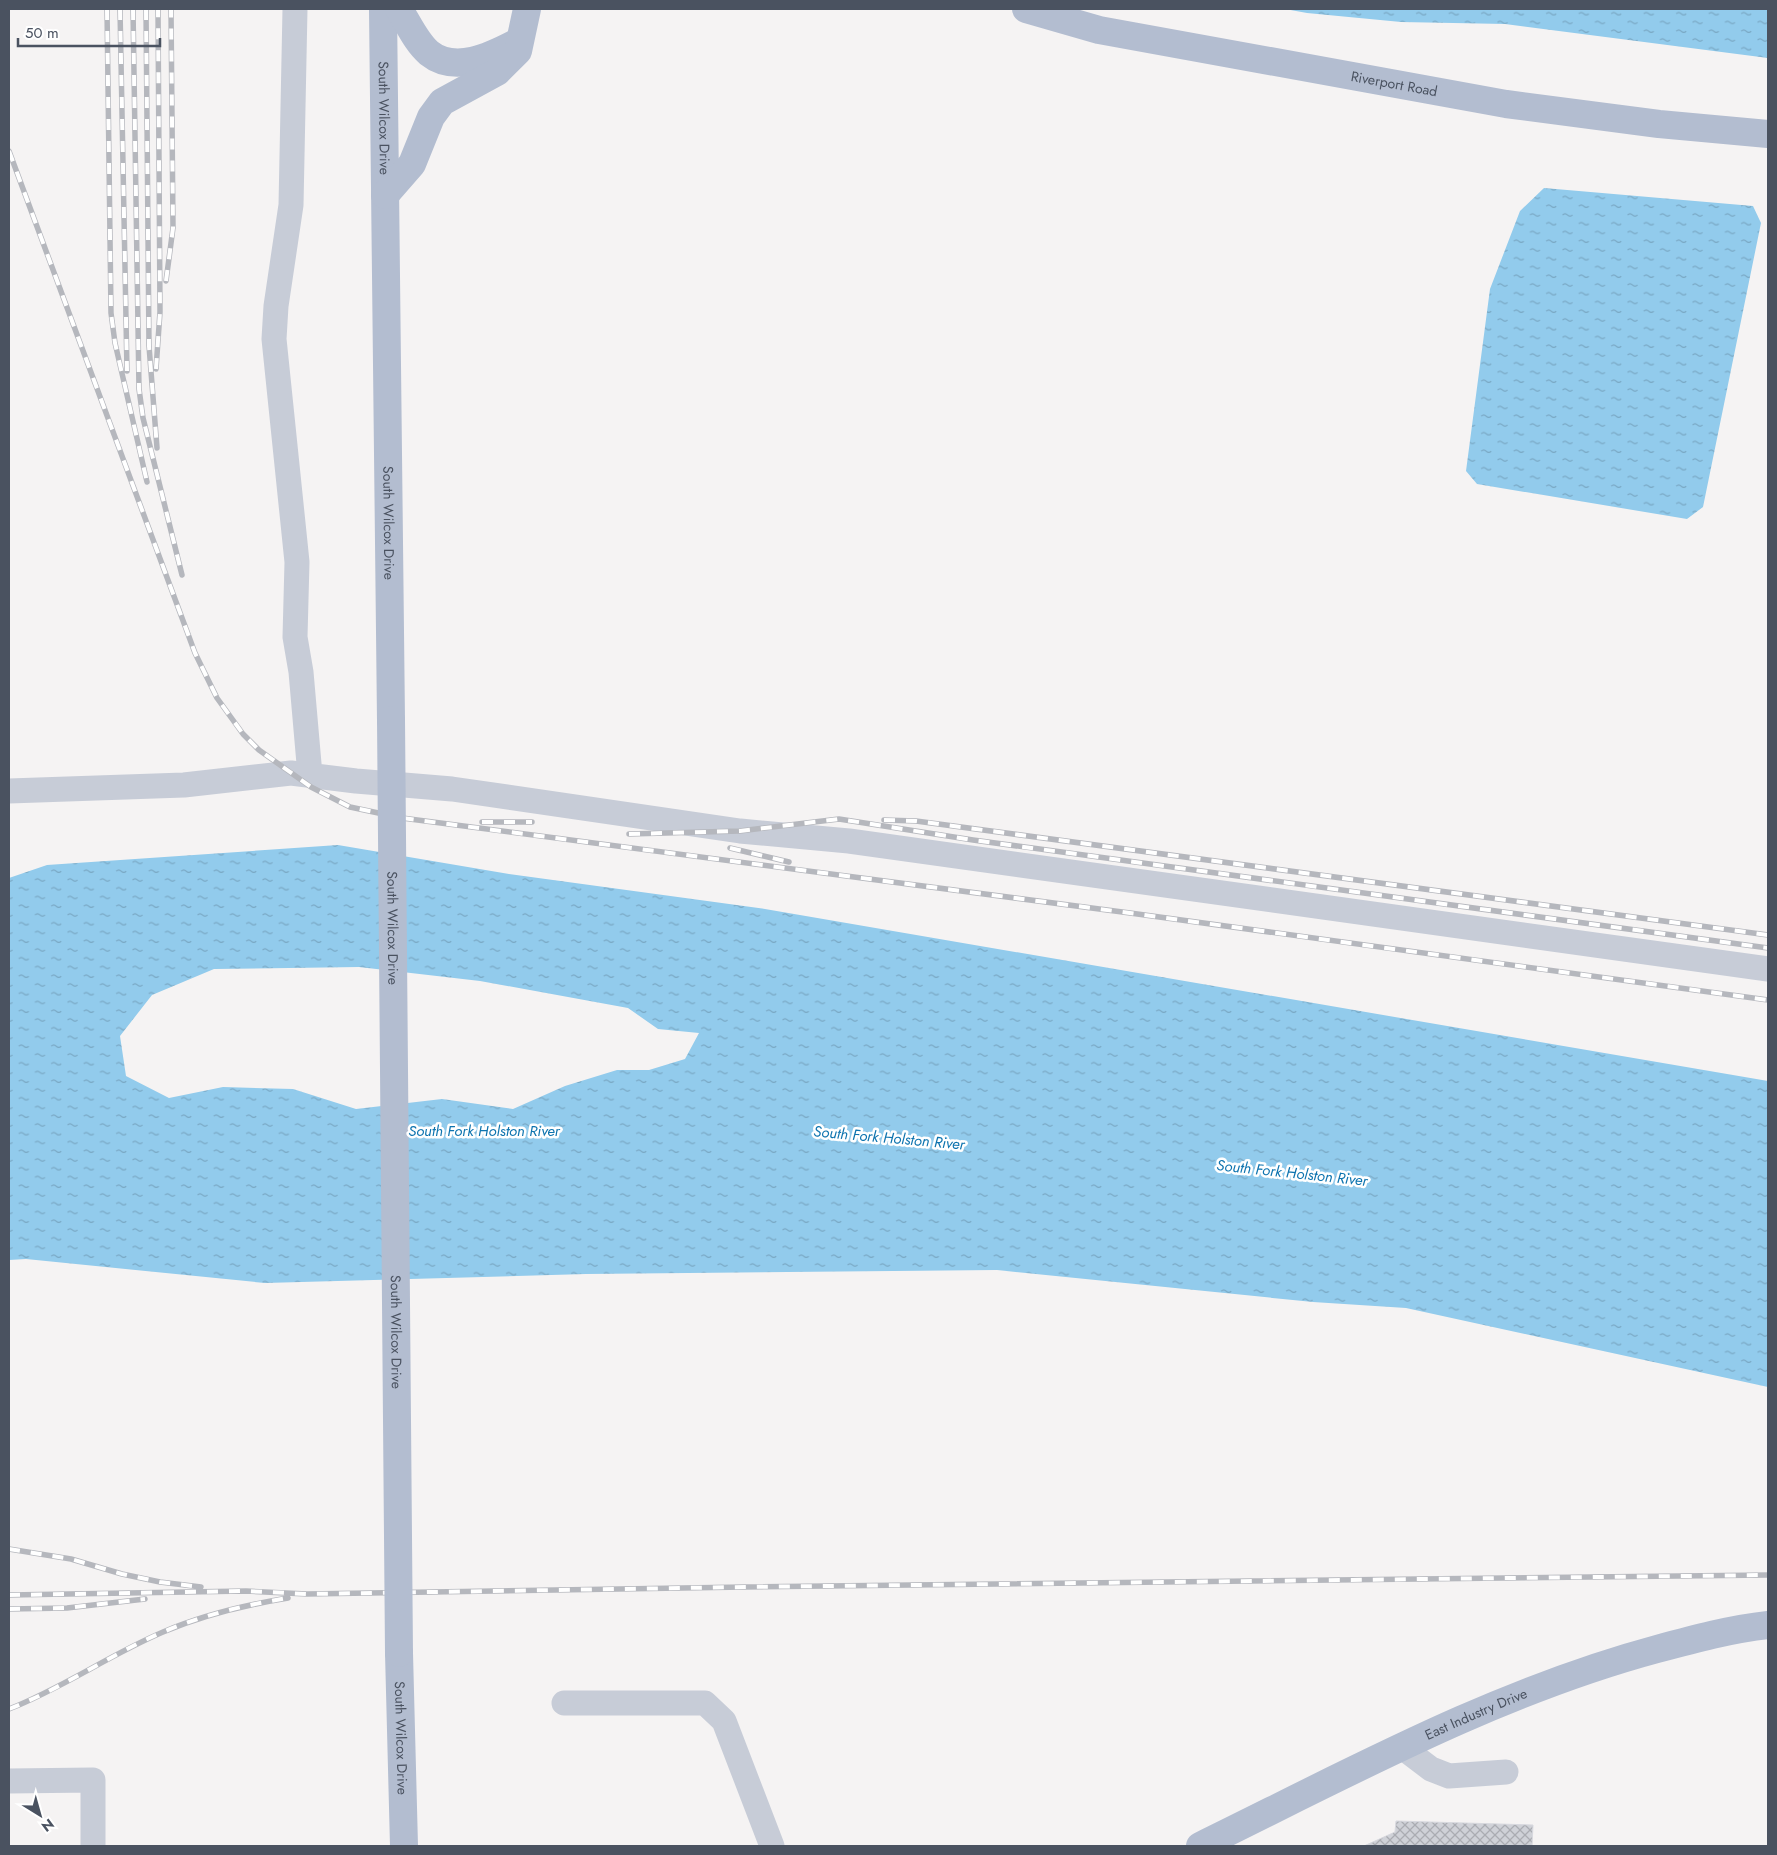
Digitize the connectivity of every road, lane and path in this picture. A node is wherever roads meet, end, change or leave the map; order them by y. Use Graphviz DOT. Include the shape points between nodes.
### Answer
graph roads {
  1 [pos="295,9"];
  2 [pos="383,9"];
  3 [pos="399,9"];
  4 [pos="527,9"];
  5 [pos="1026,9"];
  6 [pos="521,40"];
  7 [pos="1768,134"];
  8 [pos="385,195"];
  9 [pos="310,775"];
  10 [pos="9,791"];
  11 [pos="1768,969"];
  12 [pos="1768,1625"];
  13 [pos="564,1703"];
  14 [pos="1402,1747"];
  15 [pos="1506,1772"];
  16 [pos="9,1781"];
  17 [pos="93,1846"];
  18 [pos="404,1846"];
  19 [pos="772,1846"];
  20 [pos="1200,1846"];
  1 -- 9 [label="street" via="291,205 274,339 297,562 295,636"];
  2 -- 8 [label="main road, South Wilcox Drive"];
  3 -- 6 [label="main road" via="430,54 448,62 484,58"];
  4 -- 6 [label="main road"];
  5 -- 7 [label="main road, Riverport Road" via="1099,30 1506,104 1658,124"];
  6 -- 8 [label="main road" via="518,51 497,72 442,102 431,117 412,164"];
  8 -- 18 [label="main road, South Wilcox Drive, bridge" via="399,1653"];
  9 -- 10 [label="street" via="291,773 184,785"];
  9 -- 11 [label="street" via="452,789 740,831 849,841"];
  12 -- 14 [label="main road, East Industry Drive" via="1700,1637 1567,1676"];
  13 -- 19 [label="street" via="705,1703 724,1721"];
  14 -- 15 [label="street" via="1431,1769 1449,1776"];
  14 -- 20 [label="main road, East Industry Drive"];
  16 -- 17 [label="street" via="93,1780"];
}
